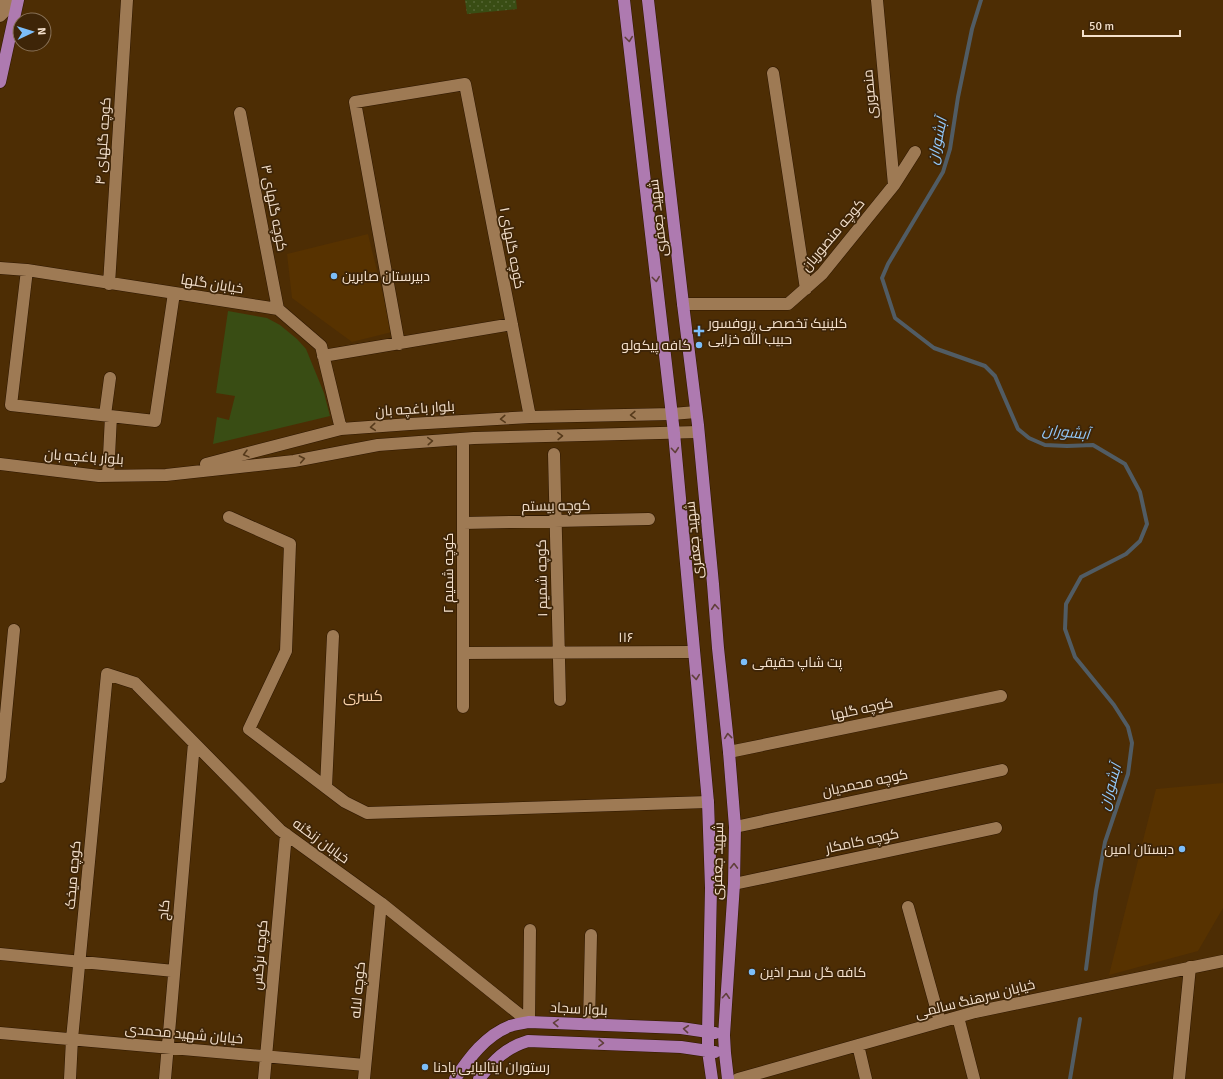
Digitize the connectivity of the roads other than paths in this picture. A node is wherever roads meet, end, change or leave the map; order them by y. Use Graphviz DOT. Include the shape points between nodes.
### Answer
graph roads {
  1 [pos="7,0"];
  2 [pos="17,0"];
  3 [pos="127,0"];
  4 [pos="624,0"];
  5 [pos="648,0"];
  6 [pos="877,0"];
  7 [pos="0,2"];
  8 [pos="0,16"];
  9 [pos="773,73"];
  10 [pos="0,82"];
  11 [pos="240,113"];
  12 [pos="915,152"];
  13 [pos="894,185"];
  14 [pos="0,268"];
  15 [pos="27,270"];
  16 [pos="109,284"];
  17 [pos="806,289"];
  18 [pos="174,294"];
  19 [pos="683,304"];
  20 [pos="278,309"];
  21 [pos="512,324"];
  22 [pos="399,344"];
  23 [pos="323,356"];
  24 [pos="110,378"];
  25 [pos="696,412"];
  26 [pos="655,414"];
  27 [pos="672,414"];
  28 [pos="108,416"];
  29 [pos="530,417"];
  30 [pos="341,429"];
  31 [pos="698,432"];
  32 [pos="674,433"];
  33 [pos="654,434"];
  34 [pos="463,439"];
  35 [pos="554,454"];
  36 [pos="0,464"];
  37 [pos="166,475"];
  38 [pos="108,476"];
  39 [pos="229,517"];
  40 [pos="649,519"];
  41 [pos="555,521"];
  42 [pos="463,523"];
  43 [pos="14,630"];
  44 [pos="334,636"];
  45 [pos="559,652"];
  46 [pos="694,652"];
  47 [pos="463,653"];
  48 [pos="107,674"];
  49 [pos="1001,696"];
  50 [pos="560,700"];
  51 [pos="464,707"];
  52 [pos="194,743"];
  53 [pos="729,752"];
  54 [pos="1002,770"];
  55 [pos="0,777"];
  56 [pos="326,787"];
  57 [pos="708,802"];
  58 [pos="735,827"];
  59 [pos="996,828"];
  60 [pos="286,834"];
  61 [pos="734,884"];
  62 [pos="381,903"];
  63 [pos="908,907"];
  64 [pos="530,930"];
  65 [pos="591,935"];
  66 [pos="0,954"];
  67 [pos="1223,961"];
  68 [pos="80,962"];
  69 [pos="1190,967"];
  70 [pos="174,971"];
  71 [pos="958,1017"];
  72 [pos="529,1022"];
  73 [pos="940,1022"];
  74 [pos="589,1024"];
  75 [pos="708,1032"];
  76 [pos="0,1033"];
  77 [pos="724,1035"];
  78 [pos="72,1039"];
  79 [pos="528,1040"];
  80 [pos="858,1045"];
  81 [pos="167,1048"];
  82 [pos="708,1051"];
  83 [pos="725,1053"];
  84 [pos="266,1056"];
  85 [pos="365,1065"];
  86 [pos="70,1079"];
  87 [pos="165,1079"];
  88 [pos="264,1079"];
  89 [pos="364,1079"];
  90 [pos="455,1079"];
  91 [pos="479,1079"];
  92 [pos="712,1079"];
  93 [pos="728,1079"];
  94 [pos="738,1079"];
  95 [pos="866,1079"];
  96 [pos="974,1079"];
  97 [pos="1179,1079"];
  1 -- 7 [label="street"];
  2 -- 8 [label="street"];
  2 -- 10 [label="main road"];
  3 -- 16 [label="street, کوچه گلهای ۴"];
  4 -- 27 [label="main road, شهید جعفری, one-way"];
  5 -- 19 [label="main road, شهید جعفری"];
  6 -- 13 [label="street, منصوری"];
  9 -- 17 [label="street"];
  11 -- 20 [label="street, کوچه گلهای ۳"];
  12 -- 13 [label="street, کوچه منصوریان"];
  13 -- 17 [label="street, کوچه منصوریان" via="822,274"];
  14 -- 15 [label="street, خیابان گلها"];
  15 -- 16 [label="street, خیابان گلها"];
  15 -- 28 [label="street" via="11,405"];
  16 -- 18 [label="street, خیابان گلها"];
  17 -- 19 [label="street, کوچه منصوریان" via="788,304"];
  18 -- 20 [label="street, خیابان گلها"];
  18 -- 28 [label="street" via="155,421"];
  19 -- 25 [label="main road, شهید جعفری"];
  20 -- 23 [label="street" via="321,346"];
  21 -- 22 [label="street"];
  21 -- 22 [label="street, کوچه گلهای ۱" via="465,84 355,102"];
  21 -- 29 [label="street, کوچه گلهای ۱"];
  22 -- 23 [label="street"];
  23 -- 30 [label="street"];
  24 -- 28 [label="street"];
  25 -- 27 [label="street, بلوار باغچه بان"];
  25 -- 31 [label="main road, شهید جعفری"];
  26 -- 27 [label="street, بلوار باغچه بان"];
  26 -- 29 [label="street, بلوار باغچه بان, one-way"];
  26 -- 33 [label="street" via="659,417 661,427"];
  27 -- 32 [label="main road, شهید جعفری"];
  28 -- 38 [label="street"];
  29 -- 30 [label="street, بلوار باغچه بان, one-way"];
  30 -- 37 [label="street, بلوار باغچه بان, one-way"];
  31 -- 32 [label="street, بلوار باغچه بان"];
  53 -- 31 [label="main road, شهید جعفری, one-way"];
  32 -- 33 [label="street, بلوار باغچه بان"];
  32 -- 46 [label="main road, شهید جعفری, one-way"];
  34 -- 33 [label="street, بلوار باغچه بان, one-way"];
  37 -- 34 [label="street, بلوار باغچه بان, one-way" via="294,461 378,445"];
  34 -- 42 [label="street, کوچه شمیم ۲"];
  35 -- 41 [label="street, کوچه شمیم ۱"];
  36 -- 38 [label="street, بلوار باغچه بان"];
  37 -- 38 [label="street, بلوار باغچه بان"];
  39 -- 56 [label="street" via="290,544 286,651 249,729"];
  40 -- 41 [label="street, کوچه بیستم"];
  41 -- 42 [label="street, کوچه بیستم"];
  41 -- 45 [label="street, کوچه شمیم ۱"];
  42 -- 47 [label="street, کوچه شمیم ۲"];
  43 -- 55 [label="street"];
  44 -- 56 [label="street"];
  45 -- 46 [label="street, ۱۱۶"];
  45 -- 47 [label="street, ۱۱۶"];
  45 -- 50 [label="street, کوچه شمیم ۱"];
  46 -- 57 [label="main road, شهید جعفری, one-way"];
  47 -- 51 [label="street, کوچه شمیم ۲"];
  48 -- 52 [label="street, خیابان زنگنه" via="135,683"];
  48 -- 68 [label="street, کوچه میخک"];
  49 -- 53 [label="street, کوچه گلها"];
  52 -- 60 [label="street, خیابان زنگنه"];
  52 -- 70 [label="street, کاج"];
  53 -- 58 [label="main road, شهید جعفری"];
  54 -- 58 [label="street, کوچه محمدیان"];
  56 -- 57 [label="street" via="345,802 367,813"];
  57 -- 75 [label="main road, شهید جعفری" via="711,888"];
  61 -- 58 [label="main road, شهید جعفری, one-way"];
  59 -- 61 [label="street, کوچه کامکار"];
  60 -- 62 [label="street, خیابان زنگنه"];
  60 -- 84 [label="street, کوچه نرگس"];
  77 -- 61 [label="main road, شهید جعفری, one-way"];
  62 -- 72 [label="street, خیابان زنگنه"];
  62 -- 85 [label="street, کوچه لاله"];
  63 -- 73 [label="street"];
  64 -- 72 [label="street"];
  65 -- 74 [label="street"];
  66 -- 68 [label="street"];
  67 -- 69 [label="street, خیابان سرهنگ سالمی"];
  68 -- 70 [label="street"];
  68 -- 78 [label="street, کوچه میخک"];
  69 -- 71 [label="street, خیابان سرهنگ سالمی"];
  69 -- 97 [label="street"];
  70 -- 81 [label="street, کاج"];
  71 -- 73 [label="street, خیابان سرهنگ سالمی"];
  71 -- 96 [label="street"];
  74 -- 72 [label="main road, بلوار سجاد, one-way"];
  72 -- 79 [label="main road"];
  72 -- 90 [label="main road, بلوار سجاد" via="495,1033 468,1060"];
  73 -- 80 [label="street, خیابان سرهنگ سالمی"];
  75 -- 74 [label="main road, بلوار سجاد, one-way" via="681,1028"];
  75 -- 77 [label="main road, بلوار سجاد"];
  75 -- 82 [label="main road, شهید جعفری"];
  76 -- 78 [label="street, خیابان شهید محمدی"];
  77 -- 83 [label="main road, شهید جعفری"];
  78 -- 81 [label="street, خیابان شهید محمدی"];
  78 -- 86 [label="street, کوچه میخک"];
  79 -- 82 [label="main road, one-way" via="681,1047"];
  79 -- 91 [label="main road" via="503,1052"];
  80 -- 94 [label="street, خیابان سرهنگ سالمی"];
  80 -- 95 [label="street"];
  81 -- 84 [label="street, خیابان شهید محمدی"];
  81 -- 87 [label="street, کاج"];
  82 -- 83 [label="main road"];
  82 -- 92 [label="main road, شهید جعفری"];
  83 -- 93 [label="main road, شهید جعفری"];
  84 -- 85 [label="street, خیابان شهید محمدی"];
  84 -- 88 [label="street, کوچه نرگس"];
  85 -- 89 [label="street, کوچه لاله"];
}
